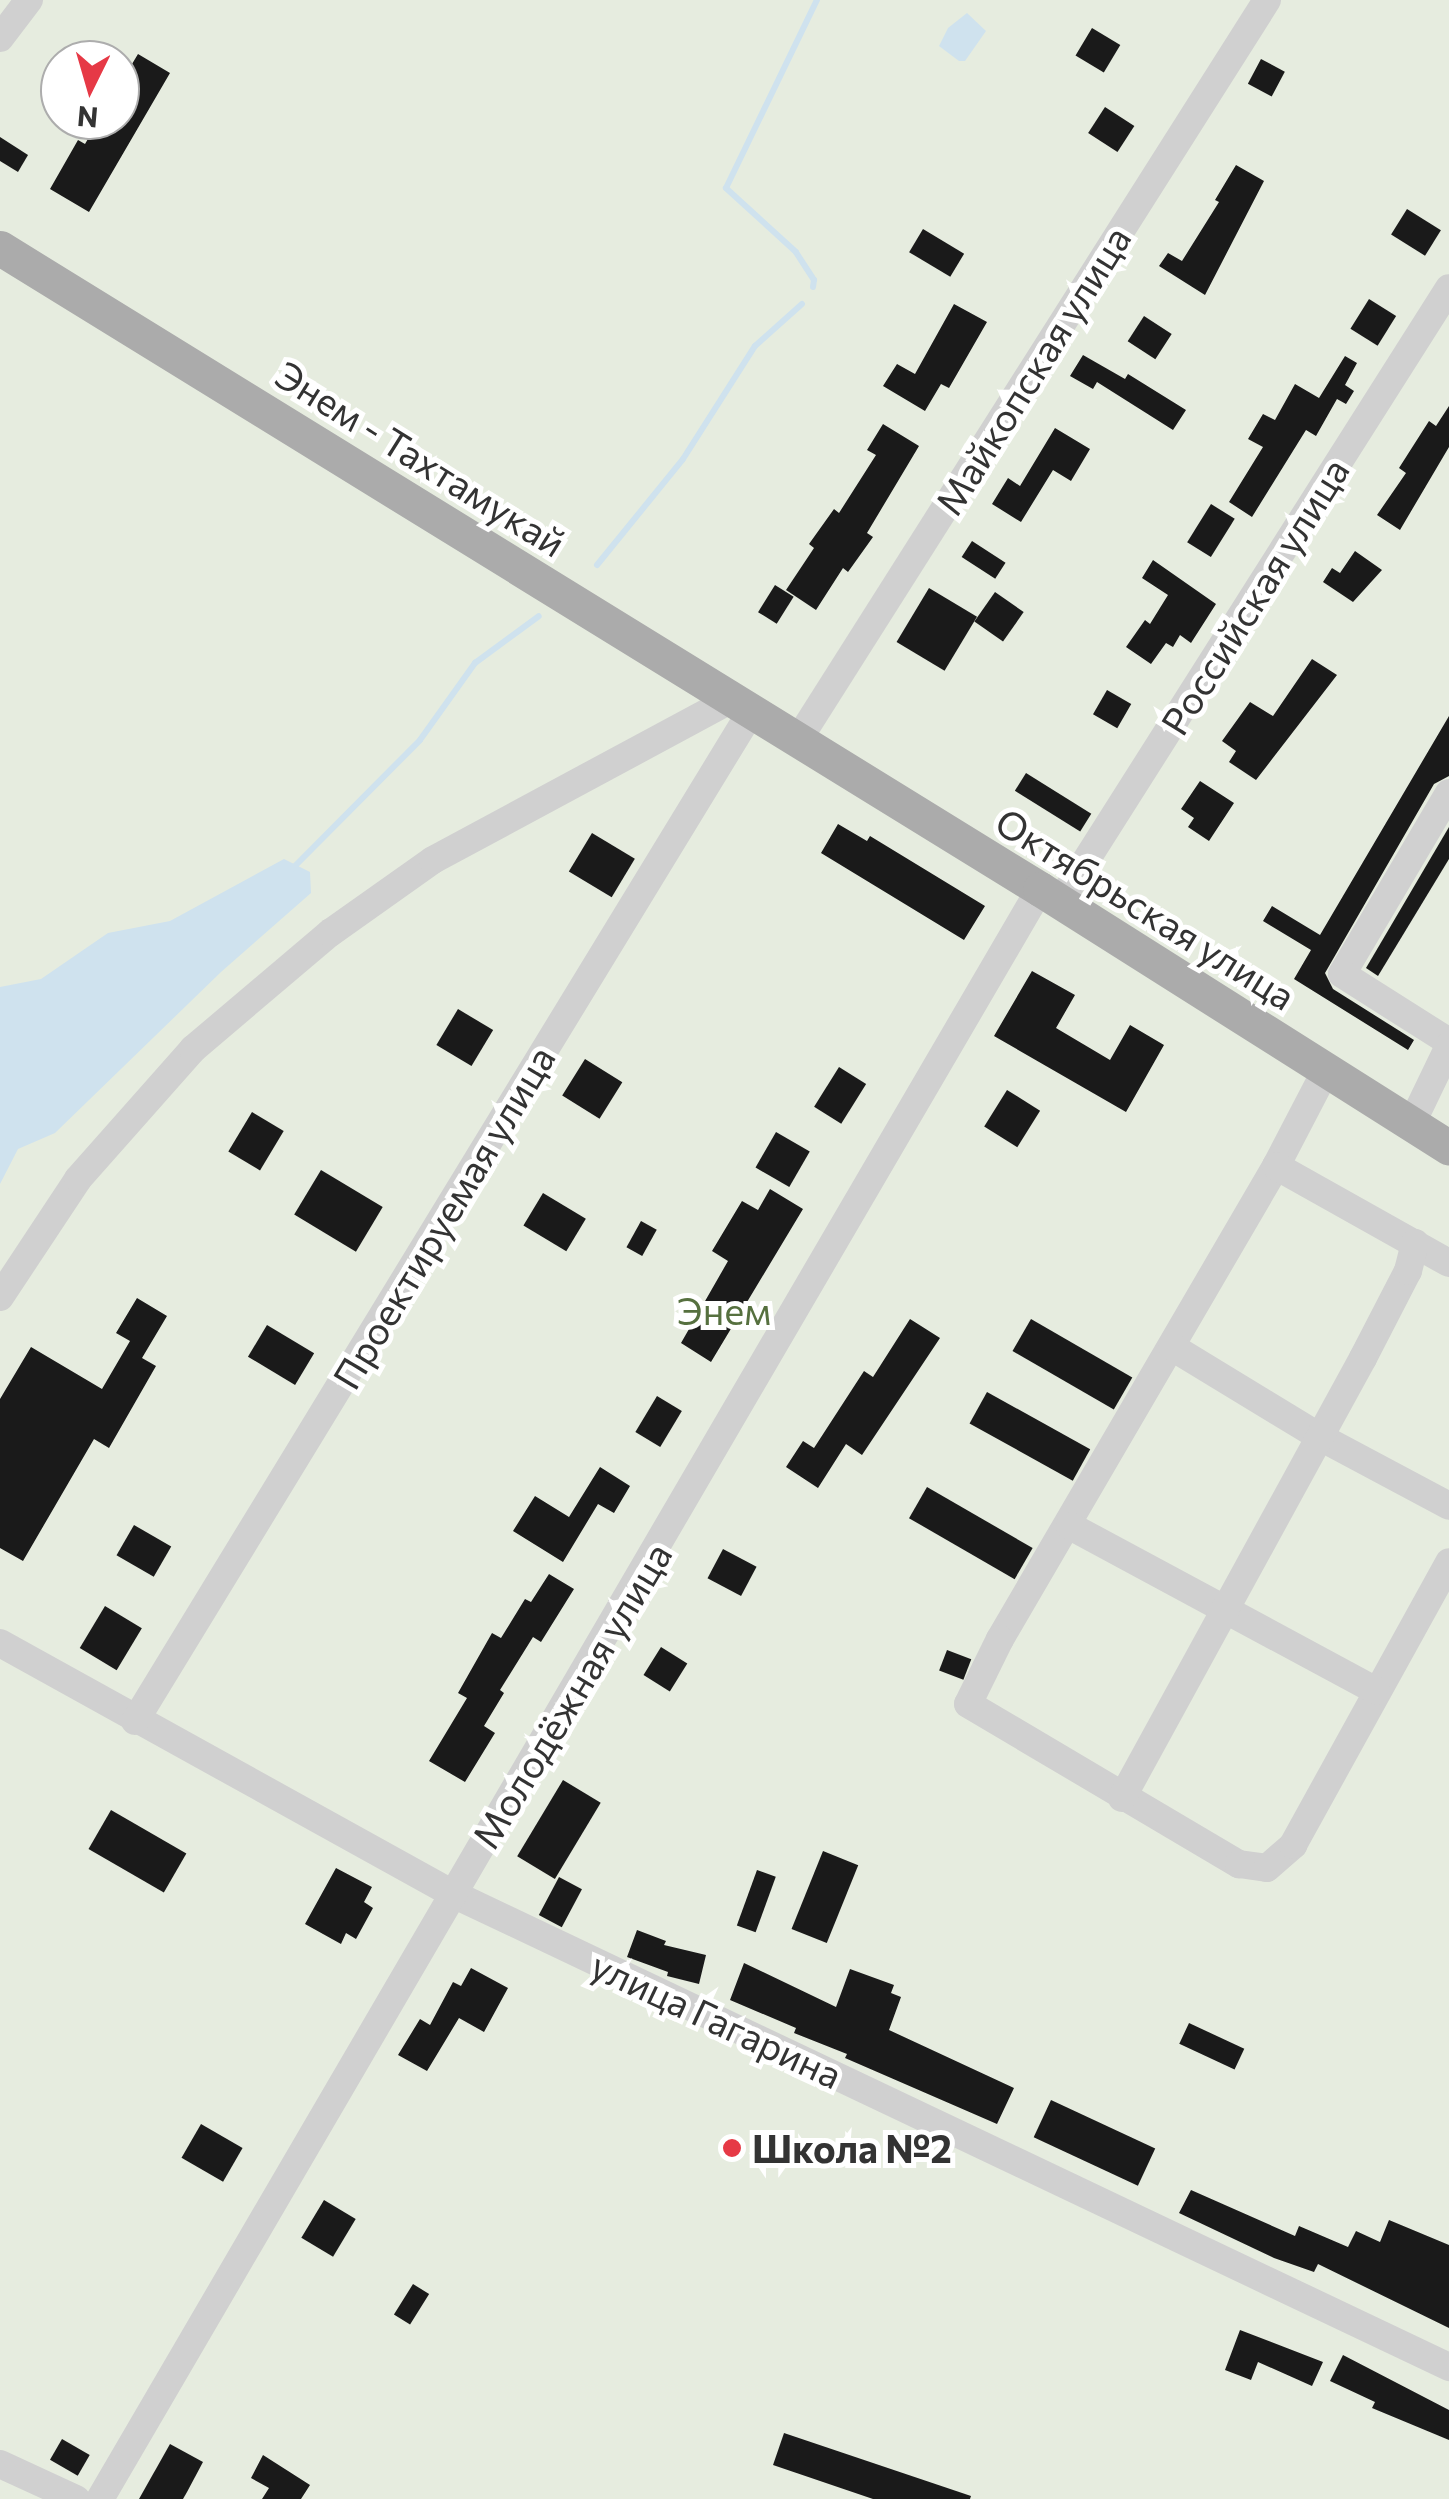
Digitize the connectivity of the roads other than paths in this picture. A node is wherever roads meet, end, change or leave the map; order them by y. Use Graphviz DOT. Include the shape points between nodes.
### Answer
graph roads {
  1 [pos="29,0"];
  2 [pos="1266,0"];
  3 [pos="0,38"];
  4 [pos="0,248"];
  5 [pos="1449,288"];
  6 [pos="741,706"];
  7 [pos="798,740"];
  8 [pos="1449,794"];
  9 [pos="1050,896"];
  10 [pos="1449,1044"];
  11 [pos="1325,1072"];
  12 [pos="1411,1125"];
  13 [pos="1449,1148"];
  14 [pos="1276,1166"];
  15 [pos="1414,1243"];
  16 [pos="1449,1262"];
  17 [pos="0,1298"];
  18 [pos="1172,1347"];
  19 [pos="1320,1437"];
  20 [pos="1449,1506"];
  21 [pos="1070,1526"];
  22 [pos="1449,1562"];
  23 [pos="1226,1608"];
  24 [pos="0,1644"];
  25 [pos="1376,1691"];
  26 [pos="136,1721"];
  27 [pos="1122,1798"];
  28 [pos="453,1894"];
  29 [pos="1449,2367"];
  30 [pos="0,2464"];
  31 [pos="76,2499"];
  32 [pos="100,2499"];
  1 -- 3 [label="street"];
  2 -- 7 [label="street, Майкопская улица"];
  4 -- 6 [label="main road, Энем - Тахтамукай"];
  5 -- 9 [label="street, Российская улица"];
  6 -- 7 [label="main road, Энем - Тахтамукай"];
  6 -- 17 [label="street" via="433,860 330,933 193,1049 78,1180"];
  6 -- 26 [label="street, Проектируемая улица"];
  7 -- 9 [label="main road, Октябрьская улица"];
  8 -- 10 [label="street" via="1342,974"];
  9 -- 11 [label="main road, Октябрьская улица"];
  9 -- 28 [label="street, Молодёжная улица"];
  10 -- 12 [label="street"];
  11 -- 12 [label="main road, Октябрьская улица"];
  11 -- 14 [label="street"];
  12 -- 13 [label="main road, Октябрьская улица"];
  14 -- 15 [label="street"];
  14 -- 18 [label="street"];
  15 -- 16 [label="street"];
  15 -- 19 [label="street" via="1408,1271"];
  18 -- 19 [label="street"];
  18 -- 21 [label="street"];
  19 -- 20 [label="street"];
  19 -- 23 [label="street"];
  21 -- 23 [label="street"];
  21 -- 27 [label="street" via="1000,1638 968,1704"];
  22 -- 25 [label="street"];
  23 -- 25 [label="street"];
  23 -- 27 [label="street"];
  24 -- 26 [label="street, улица Гагарина"];
  25 -- 27 [label="street" via="1293,1845 1267,1868 1239,1864"];
  26 -- 28 [label="street, улица Гагарина"];
  28 -- 29 [label="street, улица Гагарина"];
  28 -- 32 [label="street, Молодёжная улица"];
  30 -- 31 [label="street"];
}
